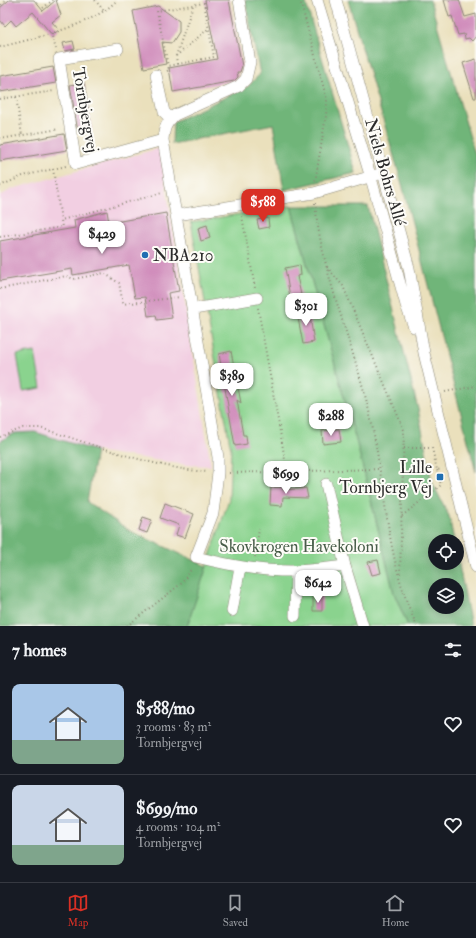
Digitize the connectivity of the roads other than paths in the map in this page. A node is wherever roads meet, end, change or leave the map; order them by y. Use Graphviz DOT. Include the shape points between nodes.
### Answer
graph roads {
  1 [pos="239,0"];
  2 [pos="317,0"];
  3 [pos="336,0"];
  4 [pos="118,49"];
  5 [pos="156,75"];
  6 [pos="171,119"];
  7 [pos="163,140"];
  8 [pos="384,172"];
  9 [pos="371,178"];
  10 [pos="177,215"];
  11 [pos="256,298"];
  12 [pos="194,308"];
  13 [pos="424,353"];
  14 [pos="326,484"];
  15 [pos="465,518"];
  16 [pos="476,548"];
  17 [pos="345,566"];
  18 [pos="240,567"];
  19 [pos="476,567"];
  20 [pos="296,571"];
  21 [pos="232,611"];
  22 [pos="295,616"];
  23 [pos="363,626"];
  1 -- 6 [label="street" via="250,62 246,79 239,86"];
  2 -- 9 [label="street, Niels Bohrs Allé"];
  3 -- 8 [label="street, Niels Bohrs Allé"];
  4 -- 7 [label="street, Tornbjergvej" via="59,59 76,164"];
  5 -- 6 [label="street" via="164,112"];
  6 -- 7 [label="street" via="164,129"];
  7 -- 10 [label="street"];
  8 -- 9 [label="street"];
  8 -- 13 [label="street, Niels Bohrs Allé" via="410,268"];
  9 -- 10 [label="street" via="314,193"];
  9 -- 13 [label="street, Niels Bohrs Allé" via="406,304"];
  10 -- 12 [label="street"];
  11 -- 12 [label="street"];
  12 -- 18 [label="street" via="216,440 218,473 212,513 196,557"];
  13 -- 15 [label="street, Niels Bohrs Allé"];
  14 -- 17 [label="street"];
  15 -- 16 [label="street, Niels Bohrs Allé"];
  15 -- 19 [label="street, Niels Bohrs Allé"];
  17 -- 20 [label="street"];
  17 -- 23 [label="street"];
  18 -- 20 [label="street"];
  18 -- 21 [label="street"];
  20 -- 22 [label="street"];
}
